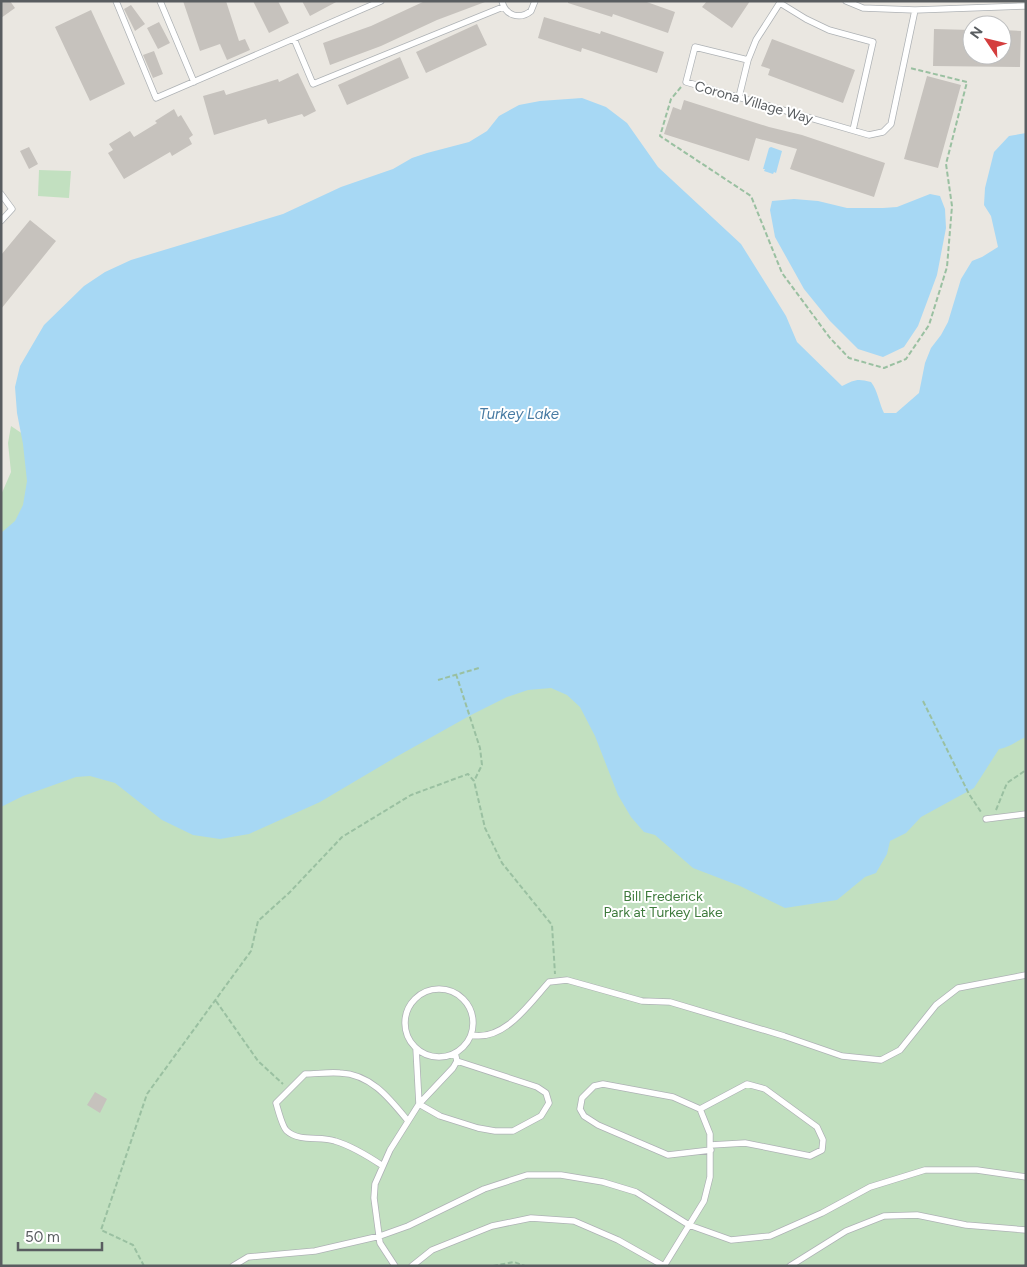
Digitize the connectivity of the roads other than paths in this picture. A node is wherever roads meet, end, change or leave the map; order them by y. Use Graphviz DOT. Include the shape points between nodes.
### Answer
graph roads {
  1 [pos="116,1"];
  2 [pos="160,1"];
  3 [pos="382,1"];
  4 [pos="535,1"];
  5 [pos="846,1"];
  6 [pos="781,2"];
  7 [pos="503,4"];
  8 [pos="998,4"];
  9 [pos="869,5"];
  10 [pos="1026,6"];
  11 [pos="915,10"];
  12 [pos="294,39"];
  13 [pos="748,60"];
  14 [pos="194,82"];
  15 [pos="739,97"];
  16 [pos="852,130"];
  17 [pos="1,194"];
  18 [pos="1,221"];
  19 [pos="1026,814"];
  20 [pos="986,819"];
  21 [pos="1026,975"];
  22 [pos="471,1035"];
  23 [pos="416,1048"];
  24 [pos="455,1053"];
  25 [pos="457,1061"];
  26 [pos="419,1104"];
  27 [pos="700,1109"];
  28 [pos="408,1121"];
  29 [pos="711,1148"];
  30 [pos="383,1166"];
  31 [pos="1026,1178"];
  32 [pos="689,1225"];
  33 [pos="1026,1230"];
  34 [pos="380,1236"];
  35 [pos="233,1266"];
  36 [pos="395,1266"];
  37 [pos="412,1266"];
  38 [pos="664,1266"];
  39 [pos="790,1266"];
  1 -- 14 [label="lane" via="156,98"];
  2 -- 14 [label="lane"];
  3 -- 12 [label="lane"];
  4 -- 7 [label="lane" via="531,11 520,17 511,15"];
  5 -- 9 [label="lane"];
  6 -- 13 [label="lane" via="756,40"];
  6 -- 16 [label="lane" via="829,30 873,42"];
  7 -- 12 [label="lane" via="313,84"];
  8 -- 10 [label="lane"];
  8 -- 11 [label="lane"];
  9 -- 11 [label="lane"];
  11 -- 16 [label="lane, Corona Village Way" via="891,124 883,132 869,135"];
  12 -- 14 [label="lane"];
  13 -- 15 [label="lane"];
  13 -- 15 [label="lane, Corona Village Way" via="695,47 686,82"];
  15 -- 16 [label="lane, Corona Village Way"];
  17 -- 18 [label="lane" via="12,209"];
  19 -- 20 [label="lane"];
  21 -- 22 [label="lane" via="958,988 936,1005 900,1050 881,1060 842,1056 670,1002 642,1001 567,980 549,982 509,1024 494,1034 483,1037"];
  22 -- 23 [label="lane" via="472,1016 463,998 446,989 428,990 409,1006 405,1020 405,1030"];
  22 -- 24 [label="lane"];
  23 -- 24 [label="lane" via="431,1056"];
  23 -- 26 [label="lane"];
  24 -- 25 [label="lane"];
  25 -- 26 [label="lane"];
  25 -- 26 [label="lane" via="537,1086 546,1093 549,1103 541,1116 513,1131 478,1128 440,1116"];
  26 -- 28 [label="lane"];
  27 -- 29 [label="lane" via="710,1134"];
  27 -- 29 [label="lane" via="747,1084 765,1090 817,1127 823,1140 822,1150 810,1156 745,1143"];
  27 -- 29 [label="lane" via="673,1097 603,1084 594,1086 582,1098 580,1109 584,1116 598,1125 668,1156"];
  28 -- 30 [label="lane"];
  28 -- 30 [label="lane" via="374,1084 342,1073 304,1074 276,1103 284,1130 293,1136 338,1142"];
  29 -- 32 [label="lane" via="710,1177 704,1201"];
  30 -- 34 [label="lane" via="375,1184 374,1198"];
  31 -- 32 [label="lane" via="977,1170 925,1170 870,1187 770,1236 752,1239 731,1240"];
  32 -- 34 [label="lane" via="636,1192 561,1175 527,1175 484,1188 408,1226"];
  32 -- 38 [label="lane"];
  33 -- 39 [label="lane" via="966,1225 917,1215 884,1216 846,1231"];
  34 -- 35 [label="lane" via="314,1251 248,1258"];
  34 -- 36 [label="lane" via="380,1243"];
  37 -- 38 [label="lane" via="432,1250 458,1239 492,1226 531,1218 574,1221 618,1240"];
}
